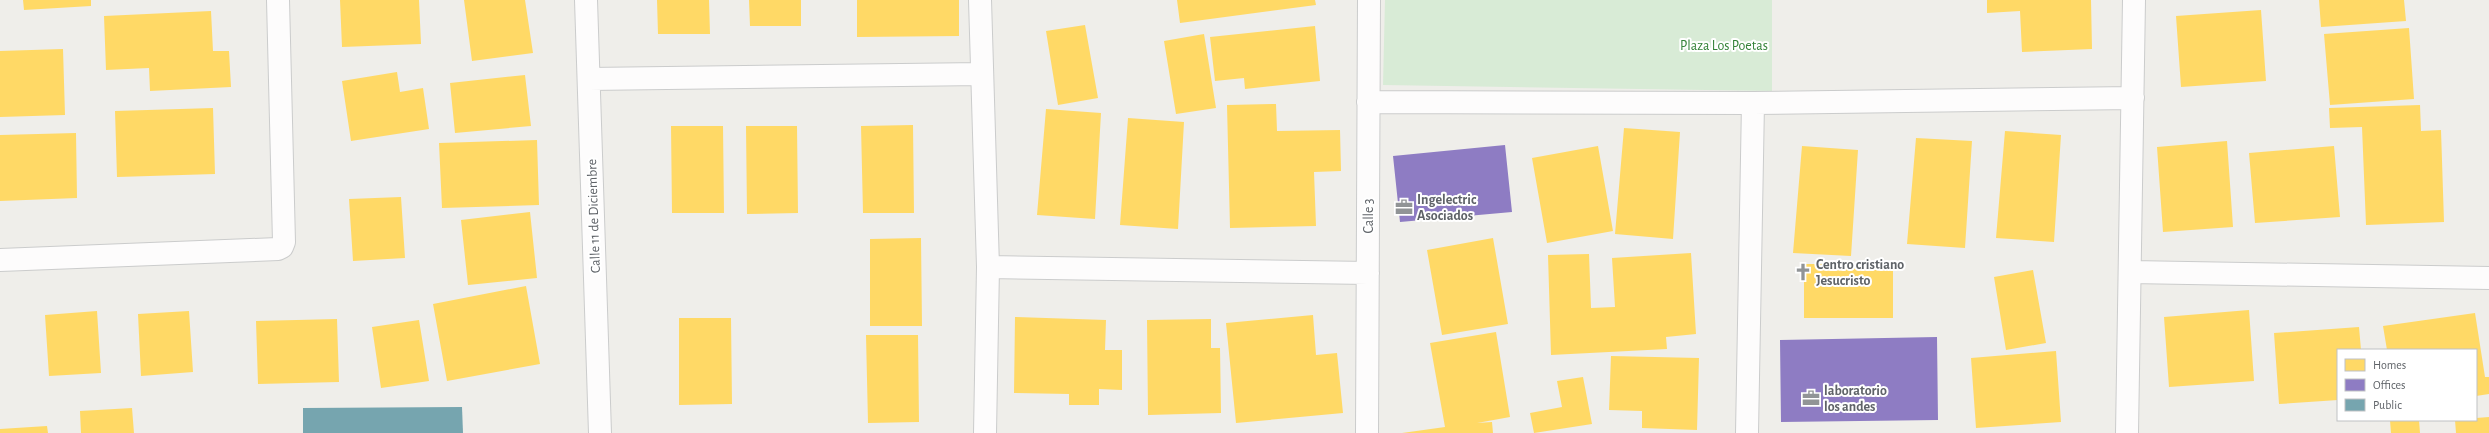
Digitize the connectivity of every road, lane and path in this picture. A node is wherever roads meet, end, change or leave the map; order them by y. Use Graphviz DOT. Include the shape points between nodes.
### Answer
graph roads {
  1 [pos="278,0"];
  2 [pos="586,0"];
  3 [pos="980,0"];
  4 [pos="1369,0"];
  5 [pos="2134,0"];
  6 [pos="981,74"];
  7 [pos="589,79"];
  8 [pos="2133,98"];
  9 [pos="1368,102"];
  10 [pos="1753,103"];
  11 [pos="0,260"];
  12 [pos="988,267"];
  13 [pos="2130,272"];
  14 [pos="1368,273"];
  15 [pos="2489,278"];
  16 [pos="600,433"];
  17 [pos="986,433"];
  18 [pos="1367,433"];
  19 [pos="1747,433"];
  20 [pos="2127,433"];
  1 -- 11 [label="street" via="284,242 282,247"];
  2 -- 7 [label="street, Calle 11 de Diciembre"];
  3 -- 6 [label="street"];
  4 -- 9 [label="street, Calle 3"];
  5 -- 8 [label="street"];
  6 -- 7 [label="street"];
  6 -- 12 [label="street"];
  7 -- 16 [label="street, Calle 11 de Diciembre"];
  8 -- 10 [label="street"];
  8 -- 13 [label="street"];
  9 -- 10 [label="street"];
  9 -- 14 [label="street, Calle 3"];
  10 -- 19 [label="street"];
  12 -- 14 [label="street"];
  12 -- 17 [label="street"];
  13 -- 15 [label="street"];
  13 -- 20 [label="street"];
  14 -- 18 [label="street, Calle 3"];
}
